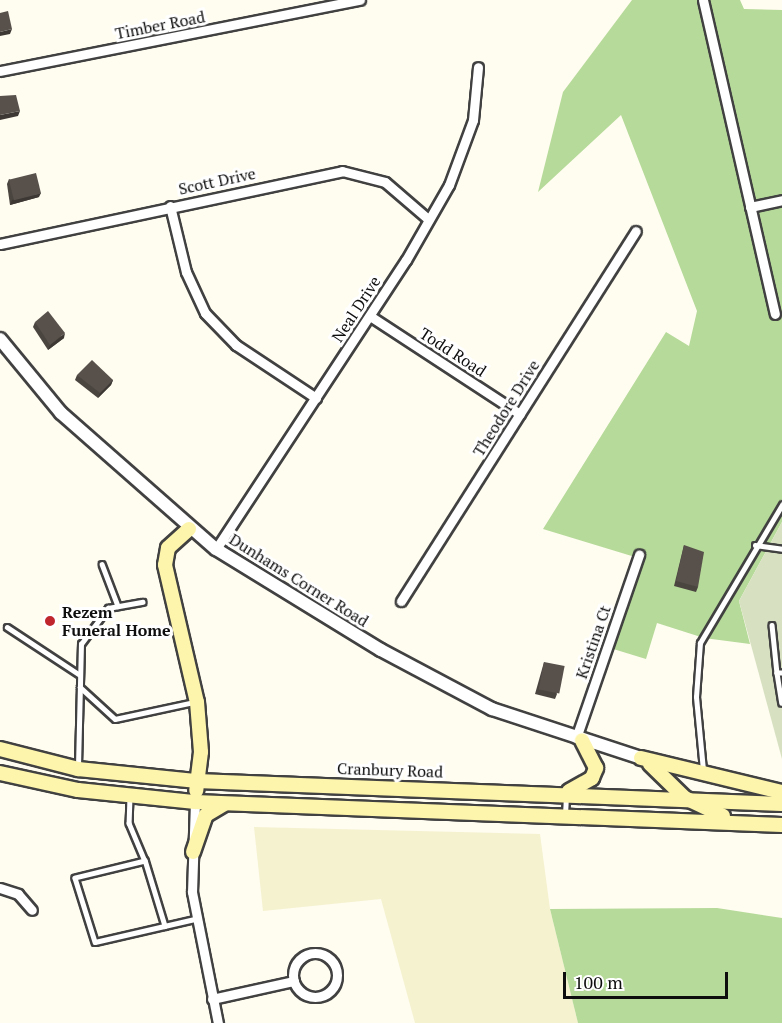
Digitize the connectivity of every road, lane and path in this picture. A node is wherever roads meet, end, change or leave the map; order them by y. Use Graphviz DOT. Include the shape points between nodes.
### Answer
graph roads {
  1 [pos="360,0"];
  2 [pos="703,0"];
  3 [pos="478,67"];
  4 [pos="0,70"];
  5 [pos="782,200"];
  6 [pos="170,206"];
  7 [pos="750,207"];
  8 [pos="428,219"];
  9 [pos="636,231"];
  10 [pos="0,244"];
  11 [pos="775,314"];
  12 [pos="370,316"];
  13 [pos="0,339"];
  14 [pos="316,398"];
  15 [pos="520,414"];
  16 [pos="782,505"];
  17 [pos="189,529"];
  18 [pos="755,544"];
  19 [pos="216,549"];
  20 [pos="782,549"];
  21 [pos="639,555"];
  22 [pos="102,564"];
  23 [pos="401,601"];
  24 [pos="142,602"];
  25 [pos="118,606"];
  26 [pos="772,626"];
  27 [pos="7,627"];
  28 [pos="780,673"];
  29 [pos="80,675"];
  30 [pos="80,687"];
  31 [pos="197,702"];
  32 [pos="782,703"];
  33 [pos="579,739"];
  34 [pos="0,749"];
  35 [pos="641,758"];
  36 [pos="78,769"];
  37 [pos="0,773"];
  38 [pos="703,773"];
  39 [pos="197,782"];
  40 [pos="566,792"];
  41 [pos="782,792"];
  42 [pos="130,796"];
  43 [pos="685,798"];
  44 [pos="195,802"];
  45 [pos="230,803"];
  46 [pos="782,804"];
  47 [pos="566,815"];
  48 [pos="741,822"];
  49 [pos="782,825"];
  50 [pos="193,852"];
  51 [pos="145,860"];
  52 [pos="0,888"];
  53 [pos="32,910"];
  54 [pos="195,919"];
  55 [pos="165,926"];
  56 [pos="294,981"];
  57 [pos="212,999"];
  58 [pos="218,1023"];
  1 -- 4 [label="street, Timber Road"];
  2 -- 7 [label="street"];
  3 -- 8 [label="street, Neal Drive" via="465,148"];
  5 -- 7 [label="street"];
  6 -- 8 [label="street, Scott Drive" via="342,171 385,182"];
  6 -- 10 [label="street, Scott Drive"];
  6 -- 14 [label="street" via="186,272 205,313 236,345"];
  7 -- 11 [label="street"];
  8 -- 12 [label="street, Neal Drive"];
  9 -- 15 [label="street, Theodore Drive"];
  12 -- 14 [label="street, Neal Drive"];
  12 -- 15 [label="street, Todd Road"];
  13 -- 17 [label="street, Dunhams Corner Road" via="61,413"];
  14 -- 19 [label="street, Neal Drive"];
  15 -- 23 [label="street, Theodore Drive"];
  16 -- 18 [label="lane"];
  17 -- 19 [label="street, Dunhams Corner Road"];
  17 -- 31 [label="main road" via="168,548 165,565"];
  18 -- 20 [label="lane"];
  18 -- 38 [label="lane" via="700,643 696,697"];
  19 -- 33 [label="street, Dunhams Corner Road" via="381,650 492,709"];
  21 -- 33 [label="street, Kristina Ct"];
  22 -- 25 [label="lane"];
  24 -- 25 [label="lane"];
  25 -- 29 [label="lane" via="108,608 81,644"];
  26 -- 28 [label="lane"];
  27 -- 29 [label="lane"];
  28 -- 32 [label="lane"];
  29 -- 30 [label="lane"];
  30 -- 31 [label="lane" via="115,719"];
  30 -- 36 [label="lane"];
  31 -- 39 [label="main road"];
  33 -- 35 [label="street, Dunhams Corner Road"];
  33 -- 40 [label="main road" via="597,768 592,778"];
  34 -- 36 [label="main road, Cranbury Road"];
  35 -- 38 [label="main road"];
  35 -- 43 [label="main road" via="663,772"];
  36 -- 39 [label="main road, Cranbury Road"];
  37 -- 42 [label="main road"];
  38 -- 41 [label="main road"];
  39 -- 40 [label="main road, Cranbury Road"];
  39 -- 44 [label="main road"];
  40 -- 43 [label="main road, Cranbury Road"];
  40 -- 47 [label="lane"];
  42 -- 44 [label="main road"];
  42 -- 51 [label="lane" via="129,823"];
  43 -- 46 [label="main road, Cranbury Road"];
  43 -- 48 [label="main road"];
  44 -- 45 [label="main road"];
  44 -- 50 [label="street"];
  45 -- 47 [label="main road"];
  45 -- 50 [label="main road" via="206,815"];
  47 -- 48 [label="main road"];
  48 -- 49 [label="main road"];
  50 -- 54 [label="street"];
  51 -- 55 [label="lane"];
  51 -- 55 [label="lane" via="75,878 95,942"];
  52 -- 53 [label="street" via="18,894"];
  54 -- 55 [label="lane"];
  54 -- 57 [label="street"];
  56 -- 56 [label="street" via="302,993 315,997 329,993 337,973 325,956 312,954 299,961"];
  56 -- 57 [label="street"];
  57 -- 58 [label="street"];
}
